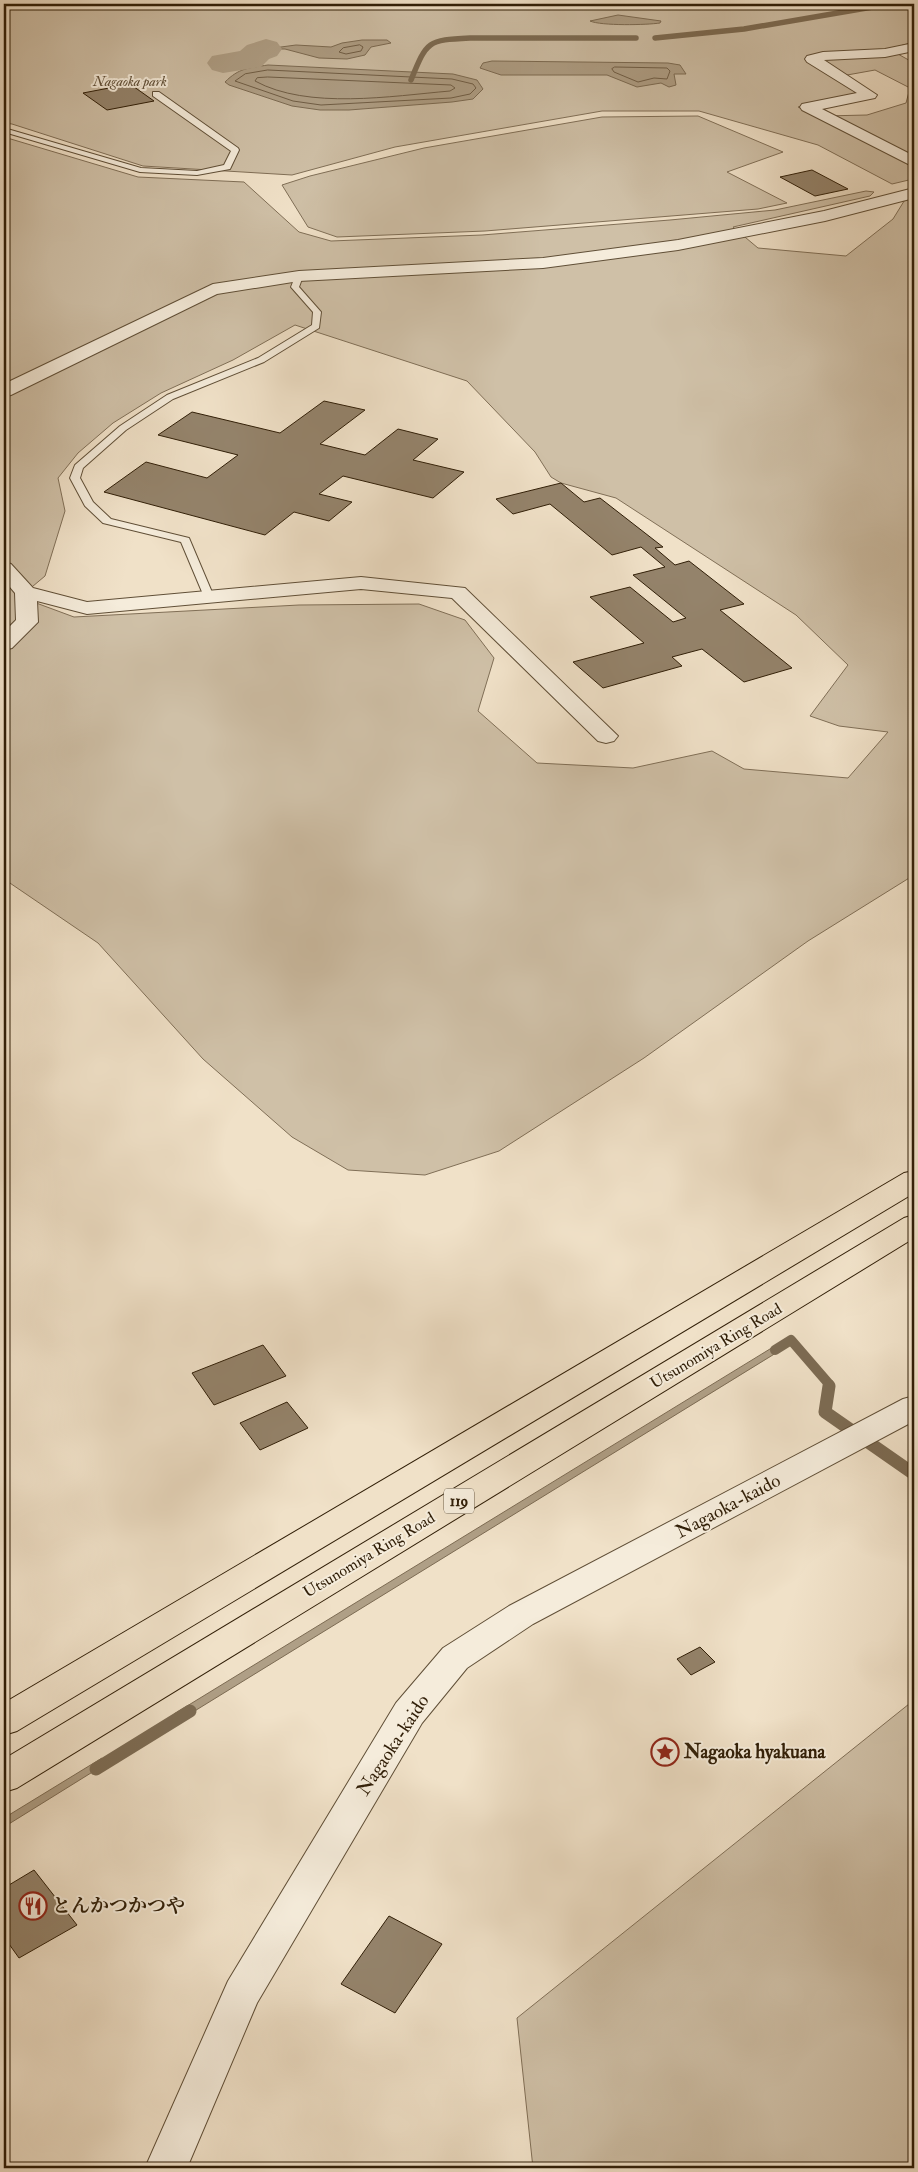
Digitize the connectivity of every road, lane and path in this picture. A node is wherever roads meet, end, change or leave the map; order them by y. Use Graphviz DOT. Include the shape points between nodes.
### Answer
graph roads {
  1 [pos="914,47"];
  2 [pos="156,94"];
  3 [pos="4,130"];
  4 [pos="914,162"];
  5 [pos="914,193"];
  6 [pos="299,276"];
  7 [pos="4,391"];
  8 [pos="4,568"];
  9 [pos="26,592"];
  10 [pos="209,597"];
  11 [pos="4,643"];
  12 [pos="606,736"];
  13 [pos="914,1180"];
  14 [pos="914,1225"];
  15 [pos="914,1407"];
  16 [pos="4,1721"];
  17 [pos="4,1776"];
  18 [pos="166,2168"];
  1 -- 4 [label="street" via="885,53 812,59 870,95 807,107"];
  2 -- 3 [label="lane" via="235,150 227,167 197,173 140,170"];
  5 -- 6 [label="street" via="825,216 678,245 543,263"];
  6 -- 7 [label="street" via="213,289"];
  6 -- 10 [label="lane" via="295,288 317,312 316,326 262,360 170,397 123,428 78,467 75,478 89,504 107,521 186,540"];
  8 -- 9 [label="street"];
  9 -- 10 [label="street" via="87,608"];
  9 -- 11 [label="street" via="27,622"];
  10 -- 12 [label="street" via="361,583 458,592"];
  13 -- 16 [label="highway"];
  14 -- 17 [label="highway, Utsunomiya Ring Road / 119"];
  15 -- 18 [label="street, Nagaoka-kaido" via="521,1615 455,1658 409,1713 242,1993"];
}
